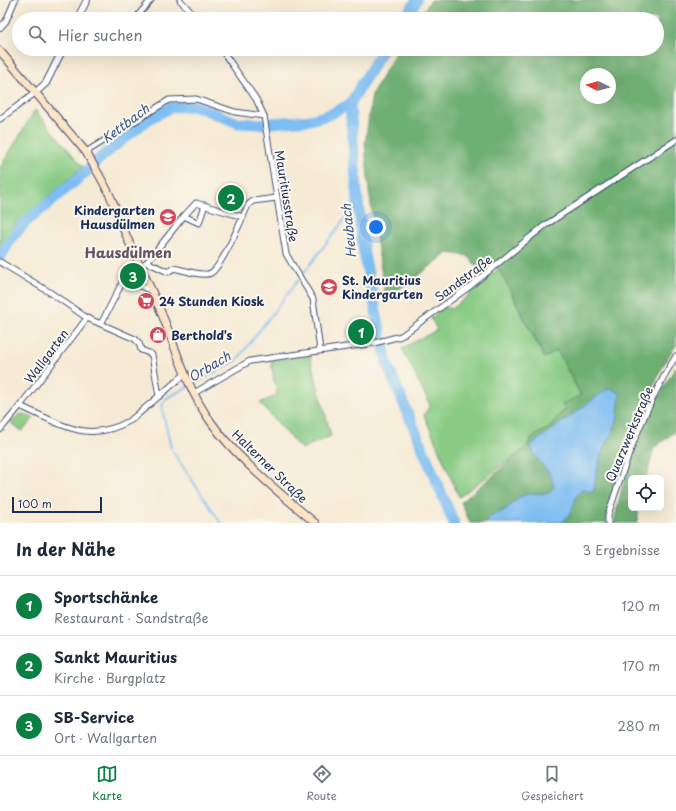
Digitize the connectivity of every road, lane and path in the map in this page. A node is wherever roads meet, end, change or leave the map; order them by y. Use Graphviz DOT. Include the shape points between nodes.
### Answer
graph roads {
  1 [pos="15,0"];
  2 [pos="87,0"];
  3 [pos="151,0"];
  4 [pos="180,0"];
  5 [pos="81,12"];
  6 [pos="143,12"];
  7 [pos="191,12"];
  8 [pos="0,28"];
  9 [pos="0,50"];
  10 [pos="60,56"];
  11 [pos="226,56"];
  12 [pos="36,92"];
  13 [pos="264,118"];
  14 [pos="0,119"];
  15 [pos="676,140"];
  16 [pos="87,155"];
  17 [pos="277,198"];
  18 [pos="205,205"];
  19 [pos="184,216"];
  20 [pos="243,217"];
  21 [pos="147,262"];
  22 [pos="2,264"];
  23 [pos="140,266"];
  24 [pos="152,290"];
  25 [pos="87,318"];
  26 [pos="101,324"];
  27 [pos="320,350"];
  28 [pos="676,356"];
  29 [pos="185,374"];
  30 [pos="193,392"];
  31 [pos="159,396"];
  32 [pos="20,406"];
  33 [pos="0,430"];
  34 [pos="315,523"];
  35 [pos="608,523"];
  1 -- 8 [label="street"];
  2 -- 5 [label="street"];
  3 -- 6 [label="street"];
  4 -- 7 [label="street"];
  9 -- 12 [label="main road, Halterner Straße"];
  10 -- 12 [label="street" via="46,83"];
  11 -- 13 [label="street, Mauritiusstraße" via="256,99"];
  12 -- 14 [label="street"];
  12 -- 16 [label="main road, Halterner Straße"];
  13 -- 16 [label="street" via="235,112 196,99 169,100"];
  13 -- 17 [label="street, Mauritiusstraße"];
  15 -- 27 [label="street, Sandstraße" via="544,226 469,287 401,336 374,343"];
  16 -- 23 [label="main road, Halterner Straße" via="112,200"];
  17 -- 20 [label="street" via="253,201 248,205"];
  17 -- 27 [label="street, Mauritiusstraße" via="286,254 313,299"];
  18 -- 19 [label="street" via="196,203"];
  18 -- 19 [label="street" via="199,223"];
  18 -- 20 [label="street"];
  19 -- 21 [label="street"];
  20 -- 21 [label="street" via="222,260 211,272 203,274 174,268 168,272"];
  21 -- 23 [label="street"];
  22 -- 25 [label="street"];
  23 -- 24 [label="main road, Halterner Straße"];
  24 -- 26 [label="street" via="124,279"];
  24 -- 29 [label="main road, Halterner Straße"];
  25 -- 26 [label="street"];
  25 -- 32 [label="street, Wallgarten"];
  26 -- 31 [label="street" via="135,338 141,350 152,355"];
  27 -- 30 [label="street, Sandstraße" via="250,361"];
  28 -- 35 [label="street, Quarzwerkstraße" via="647,411 624,464 608,515"];
  29 -- 30 [label="main road, Halterner Straße"];
  29 -- 31 [label="street"];
  30 -- 34 [label="main road, Halterner Straße" via="227,442"];
  31 -- 32 [label="street" via="131,420 97,431 71,429"];
  32 -- 33 [label="street, Wallgarten"];
}
